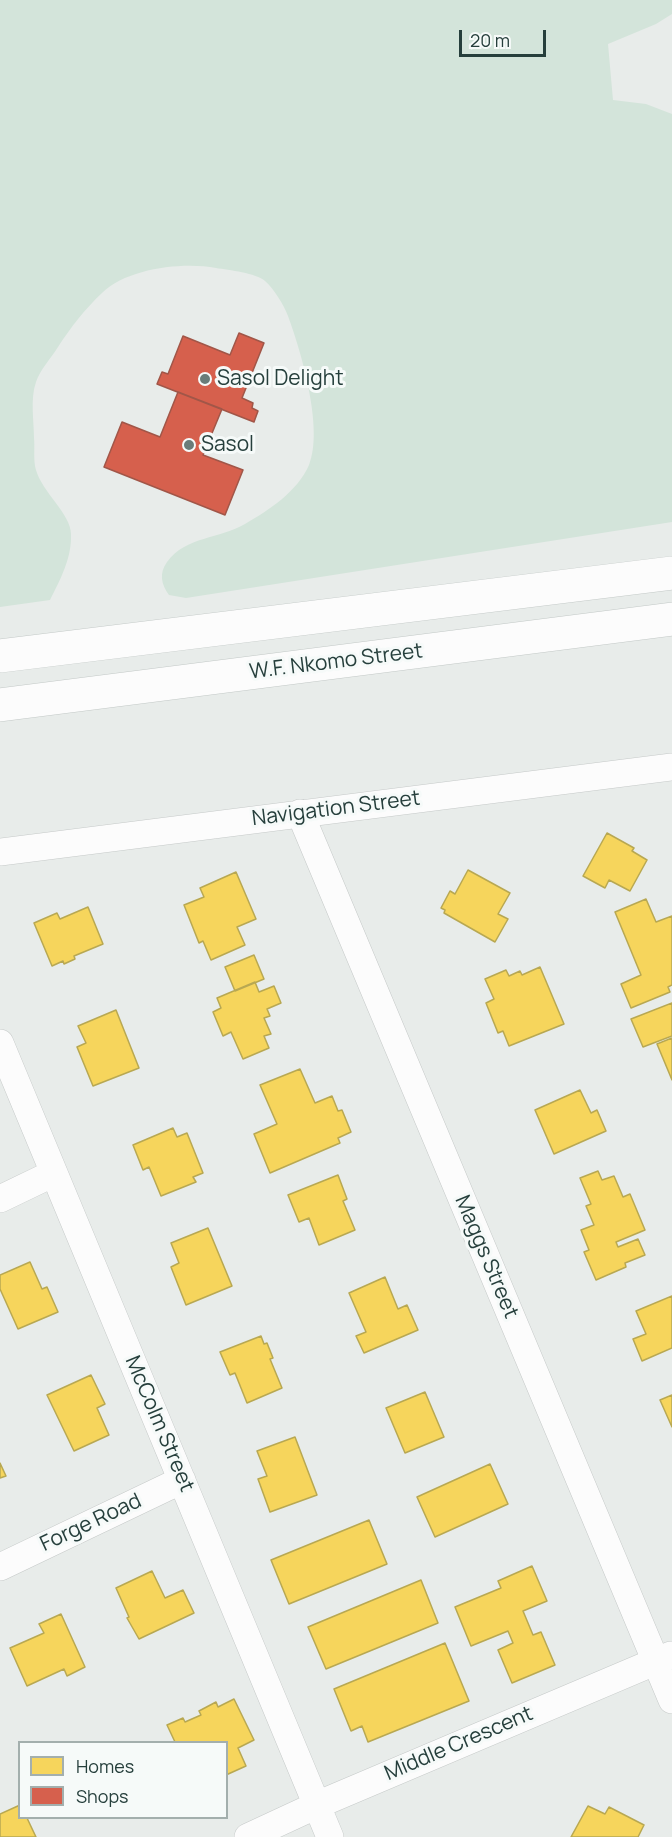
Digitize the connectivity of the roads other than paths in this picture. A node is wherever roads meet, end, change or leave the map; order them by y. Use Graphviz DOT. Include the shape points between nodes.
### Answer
graph roads {
  1 [pos="672,573"];
  2 [pos="672,619"];
  3 [pos="0,656"];
  4 [pos="0,705"];
  5 [pos="672,767"];
  6 [pos="300,813"];
  7 [pos="0,852"];
  8 [pos="0,1043"];
  9 [pos="54,1173"];
  10 [pos="0,1199"];
  11 [pos="182,1480"];
  12 [pos="0,1567"];
  13 [pos="664,1658"];
  14 [pos="672,1700"];
  15 [pos="316,1805"];
  16 [pos="248,1837"];
  17 [pos="330,1837"];
  1 -- 3 [label="main road"];
  2 -- 4 [label="main road, W.F. Nkomo Street"];
  5 -- 6 [label="street, Navigation Street"];
  6 -- 7 [label="street, Navigation Street"];
  6 -- 13 [label="street, Maggs Street"];
  8 -- 9 [label="street, McColm Street"];
  9 -- 10 [label="street"];
  9 -- 11 [label="street, McColm Street"];
  11 -- 12 [label="street, Forge Road"];
  11 -- 15 [label="street, McColm Street"];
  13 -- 14 [label="street, Maggs Street"];
  13 -- 15 [label="street, Middle Crescent"];
  15 -- 16 [label="street, Middle Crescent"];
  15 -- 17 [label="street, McColm Street"];
}
